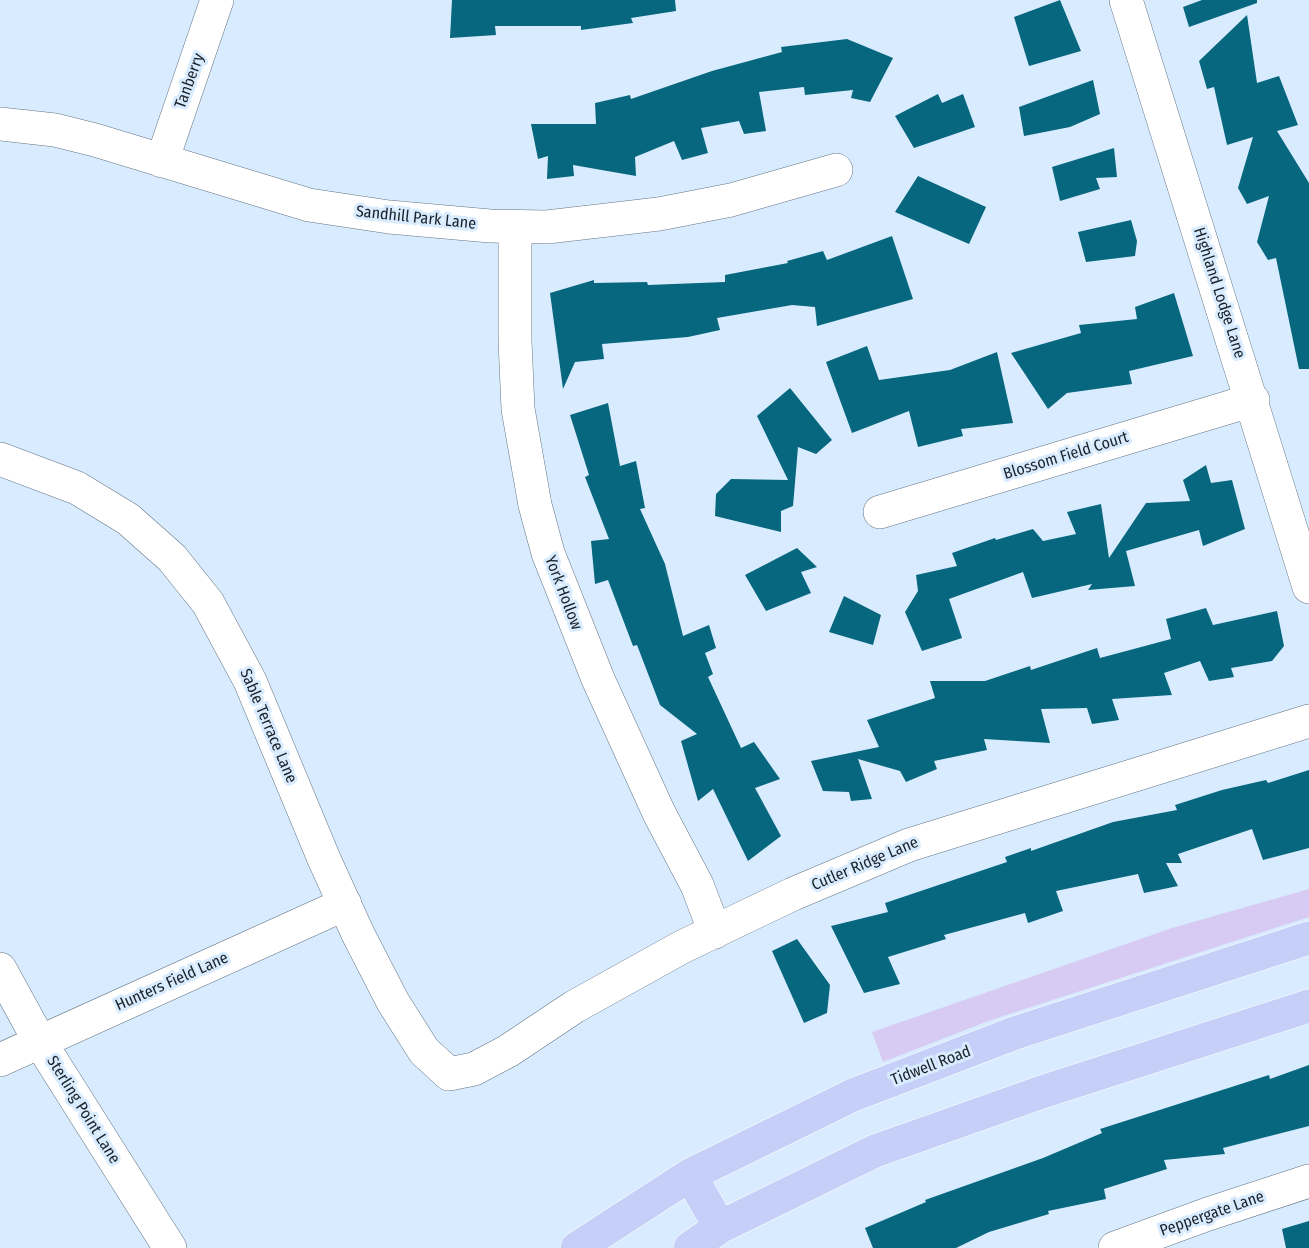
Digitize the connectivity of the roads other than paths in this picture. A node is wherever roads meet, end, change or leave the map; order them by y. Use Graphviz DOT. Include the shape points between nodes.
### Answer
graph roads {
  1 [pos="217,0"];
  2 [pos="1126,0"];
  3 [pos="0,124"];
  4 [pos="162,161"];
  5 [pos="836,170"];
  6 [pos="514,227"];
  7 [pos="1252,400"];
  8 [pos="0,459"];
  9 [pos="880,512"];
  10 [pos="1309,587"];
  11 [pos="1309,721"];
  12 [pos="345,904"];
  13 [pos="715,932"];
  14 [pos="1309,938"];
  15 [pos="0,969"];
  16 [pos="1309,1006"];
  17 [pos="40,1042"];
  18 [pos="0,1060"];
  19 [pos="449,1074"];
  20 [pos="690,1175"];
  21 [pos="1309,1181"];
  22 [pos="720,1227"];
  23 [pos="170,1248"];
  24 [pos="577,1248"];
  25 [pos="690,1248"];
  26 [pos="1115,1248"];
  1 -- 4 [label="street, Tanberry"];
  2 -- 7 [label="street, Highland Lodge Lane"];
  3 -- 4 [label="street, Sandhill Park Lane" via="76,135"];
  4 -- 6 [label="street, Sandhill Park Lane" via="309,205"];
  5 -- 6 [label="street, Sandhill Park Lane" via="731,200 659,214"];
  6 -- 13 [label="street, York Hollow" via="518,409 548,553 594,670 659,813 697,885"];
  7 -- 9 [label="street, Blossom Field Court"];
  7 -- 10 [label="street, Highland Lodge Lane"];
  8 -- 12 [label="street, Sable Terrace Lane" via="77,488 119,513 172,558 208,603 250,681"];
  11 -- 13 [label="street, Cutler Ridge Lane" via="928,837"];
  12 -- 17 [label="street, Hunters Field Lane"];
  12 -- 19 [label="street, Sable Terrace Lane" via="408,1026 424,1052"];
  13 -- 19 [label="street, Cutler Ridge Lane" via="610,986 508,1051 474,1069"];
  14 -- 20 [label="main road, Tidwell Road" via="1004,1037 853,1095"];
  15 -- 17 [label="street, Sterling Point Lane"];
  16 -- 22 [label="main road" via="1042,1092 875,1151"];
  17 -- 18 [label="street, Hunters Field Lane"];
  17 -- 23 [label="street, Sterling Point Lane"];
  20 -- 22 [label="main road"];
  20 -- 24 [label="main road, Tidwell Road"];
  21 -- 26 [label="street, Peppergate Lane"];
  22 -- 25 [label="main road"];
}
